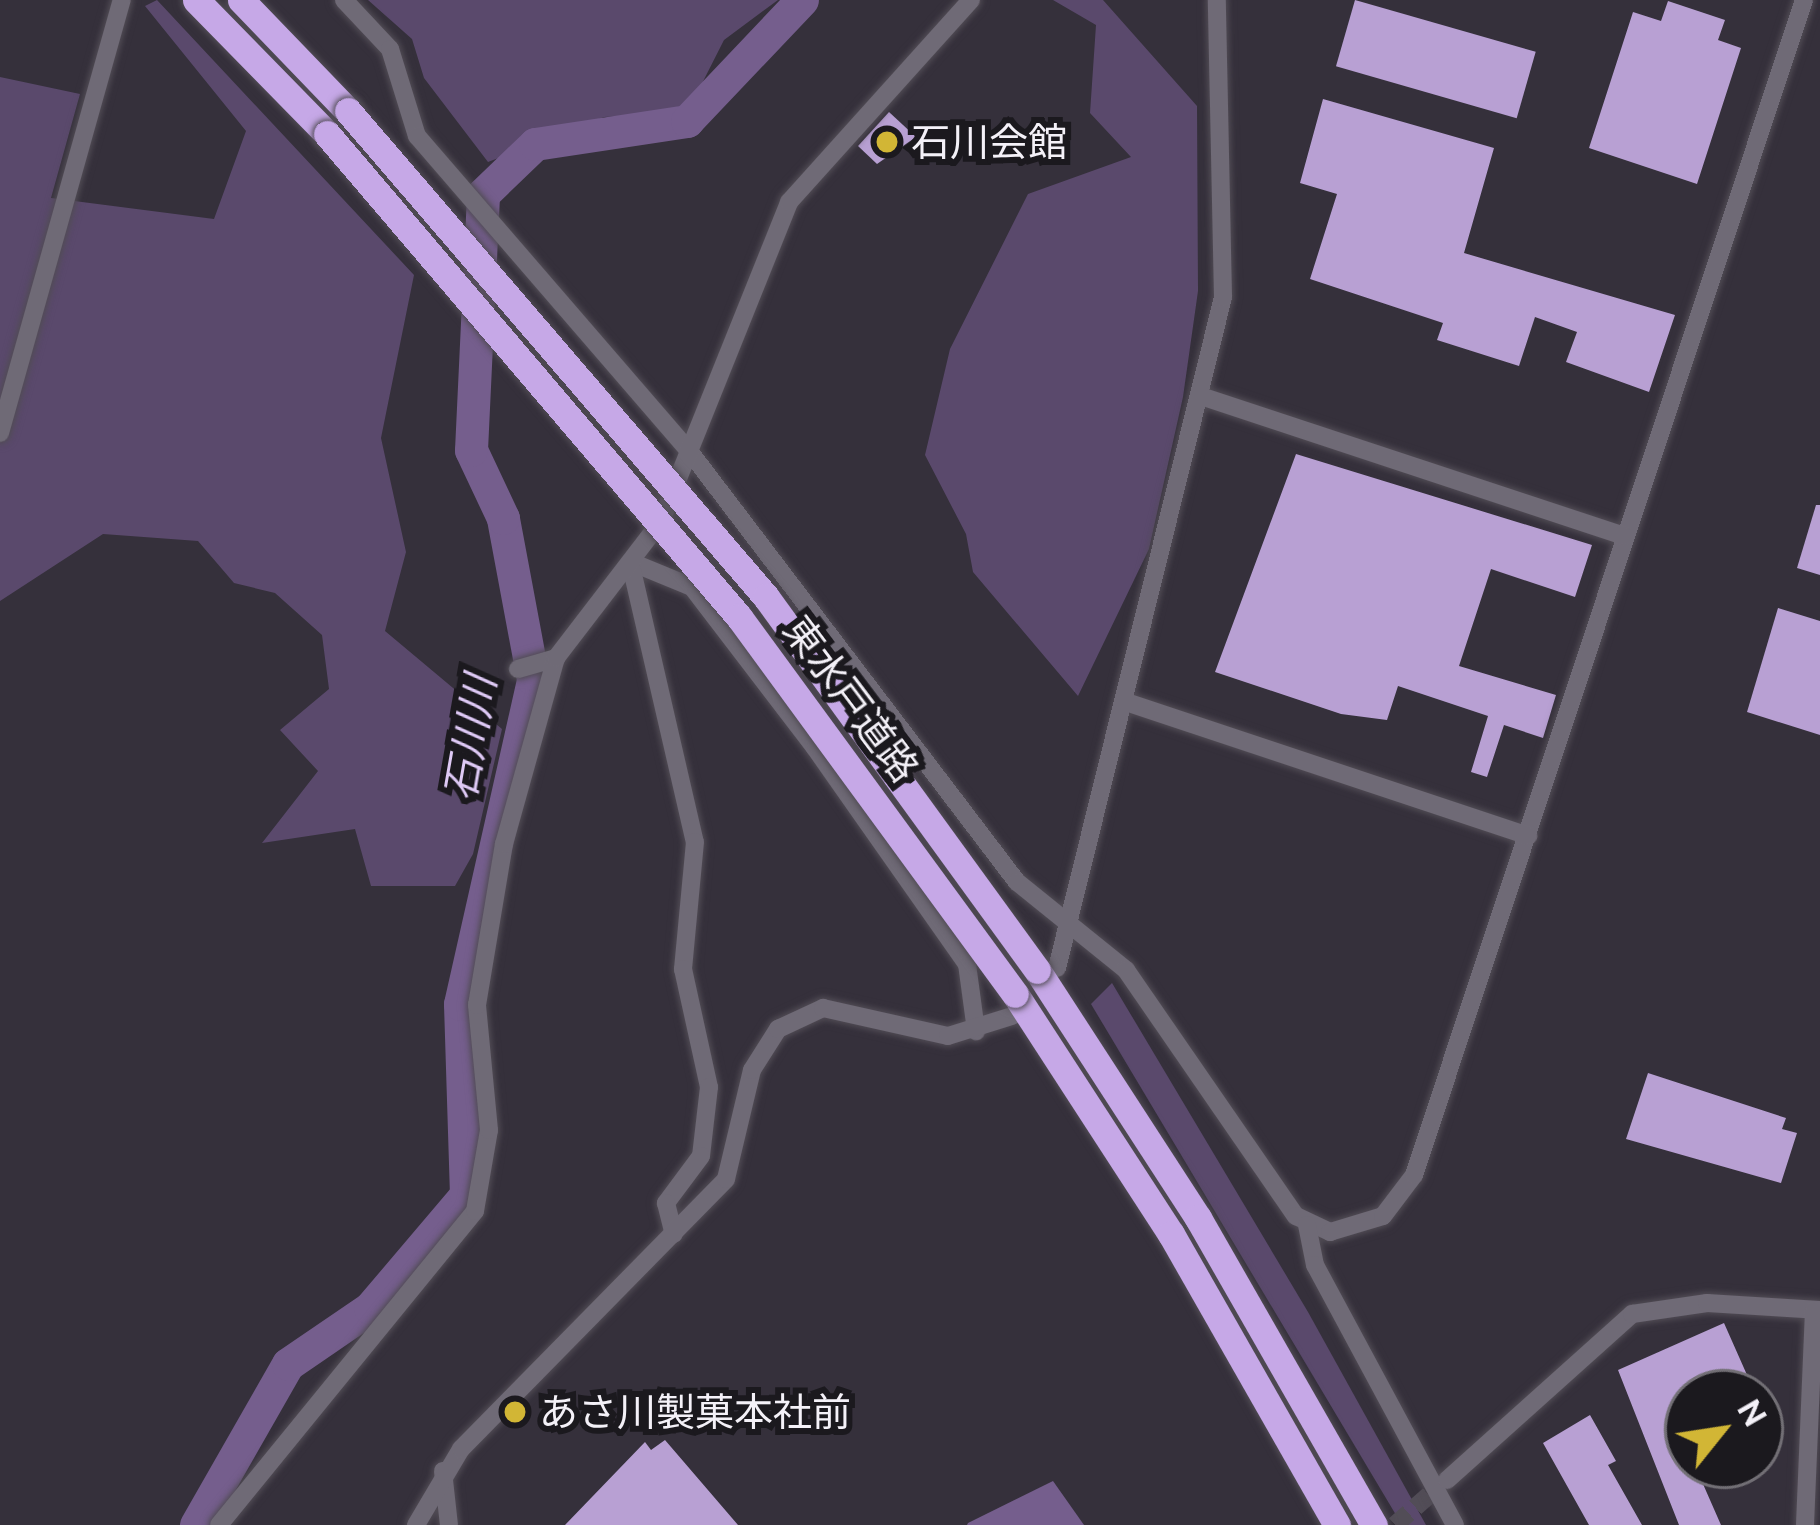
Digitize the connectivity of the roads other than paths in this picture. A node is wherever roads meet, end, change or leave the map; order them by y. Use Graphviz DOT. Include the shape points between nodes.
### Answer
graph roads {
  1 [pos="121,0"];
  2 [pos="196,0"];
  3 [pos="241,0"];
  4 [pos="344,0"];
  5 [pos="971,0"];
  6 [pos="1217,0"];
  7 [pos="1804,0"];
  8 [pos="1204,397"];
  9 [pos="0,433"];
  10 [pos="690,452"];
  11 [pos="1624,536"];
  12 [pos="634,567"];
  13 [pos="1126,702"];
  14 [pos="1528,836"];
  15 [pos="1070,924"];
  16 [pos="1047,969"];
  17 [pos="1014,1005"];
  18 [pos="976,1031"];
  19 [pos="1307,1226"];
  20 [pos="674,1234"];
  21 [pos="1817,1310"];
  22 [pos="1816,1421"];
  23 [pos="443,1471"];
  24 [pos="1447,1480"];
  25 [pos="219,1525"];
  26 [pos="416,1525"];
  27 [pos="448,1525"];
  28 [pos="1337,1525"];
  29 [pos="1374,1525"];
  30 [pos="1455,1525"];
  31 [pos="1805,1525"];
  1 -- 9 [label="street"];
  2 -- 17 [label="highway, 東水戸道路, bridge" via="327,134 739,616"];
  3 -- 16 [label="highway, 東水戸道路, bridge" via="348,111 751,579"];
  4 -- 10 [label="street" via="390,49 403,107 447,172"];
  5 -- 10 [label="street" via="789,202 755,263"];
  6 -- 8 [label="street" via="1225,262"];
  7 -- 11 [label="street"];
  8 -- 11 [label="street"];
  8 -- 13 [label="street"];
  10 -- 12 [label="street"];
  10 -- 15 [label="street" via="1017,882"];
  11 -- 14 [label="street"];
  12 -- 18 [label="street" via="692,587 815,748 967,964"];
  12 -- 20 [label="street" via="695,842 683,969 709,1088 701,1156 666,1203"];
  12 -- 25 [label="street" via="536,662 477,1005 489,1130 475,1211"];
  13 -- 14 [label="street"];
  13 -- 15 [label="street"];
  14 -- 19 [label="street" via="1403,1198 1356,1229"];
  15 -- 16 [label="street"];
  15 -- 19 [label="street" via="1126,970"];
  16 -- 29 [label="highway, 東水戸道路"];
  17 -- 18 [label="street"];
  17 -- 28 [label="highway, 東水戸道路" via="1171,1234"];
  18 -- 20 [label="street" via="948,1036 823,1008 778,1029 752,1070 739,1156"];
  19 -- 30 [label="street" via="1315,1265"];
  20 -- 23 [label="street"];
  21 -- 22 [label="street"];
  21 -- 24 [label="street" via="1707,1304 1632,1314"];
  22 -- 31 [label="street"];
  23 -- 26 [label="street"];
  23 -- 27 [label="street"];
}
